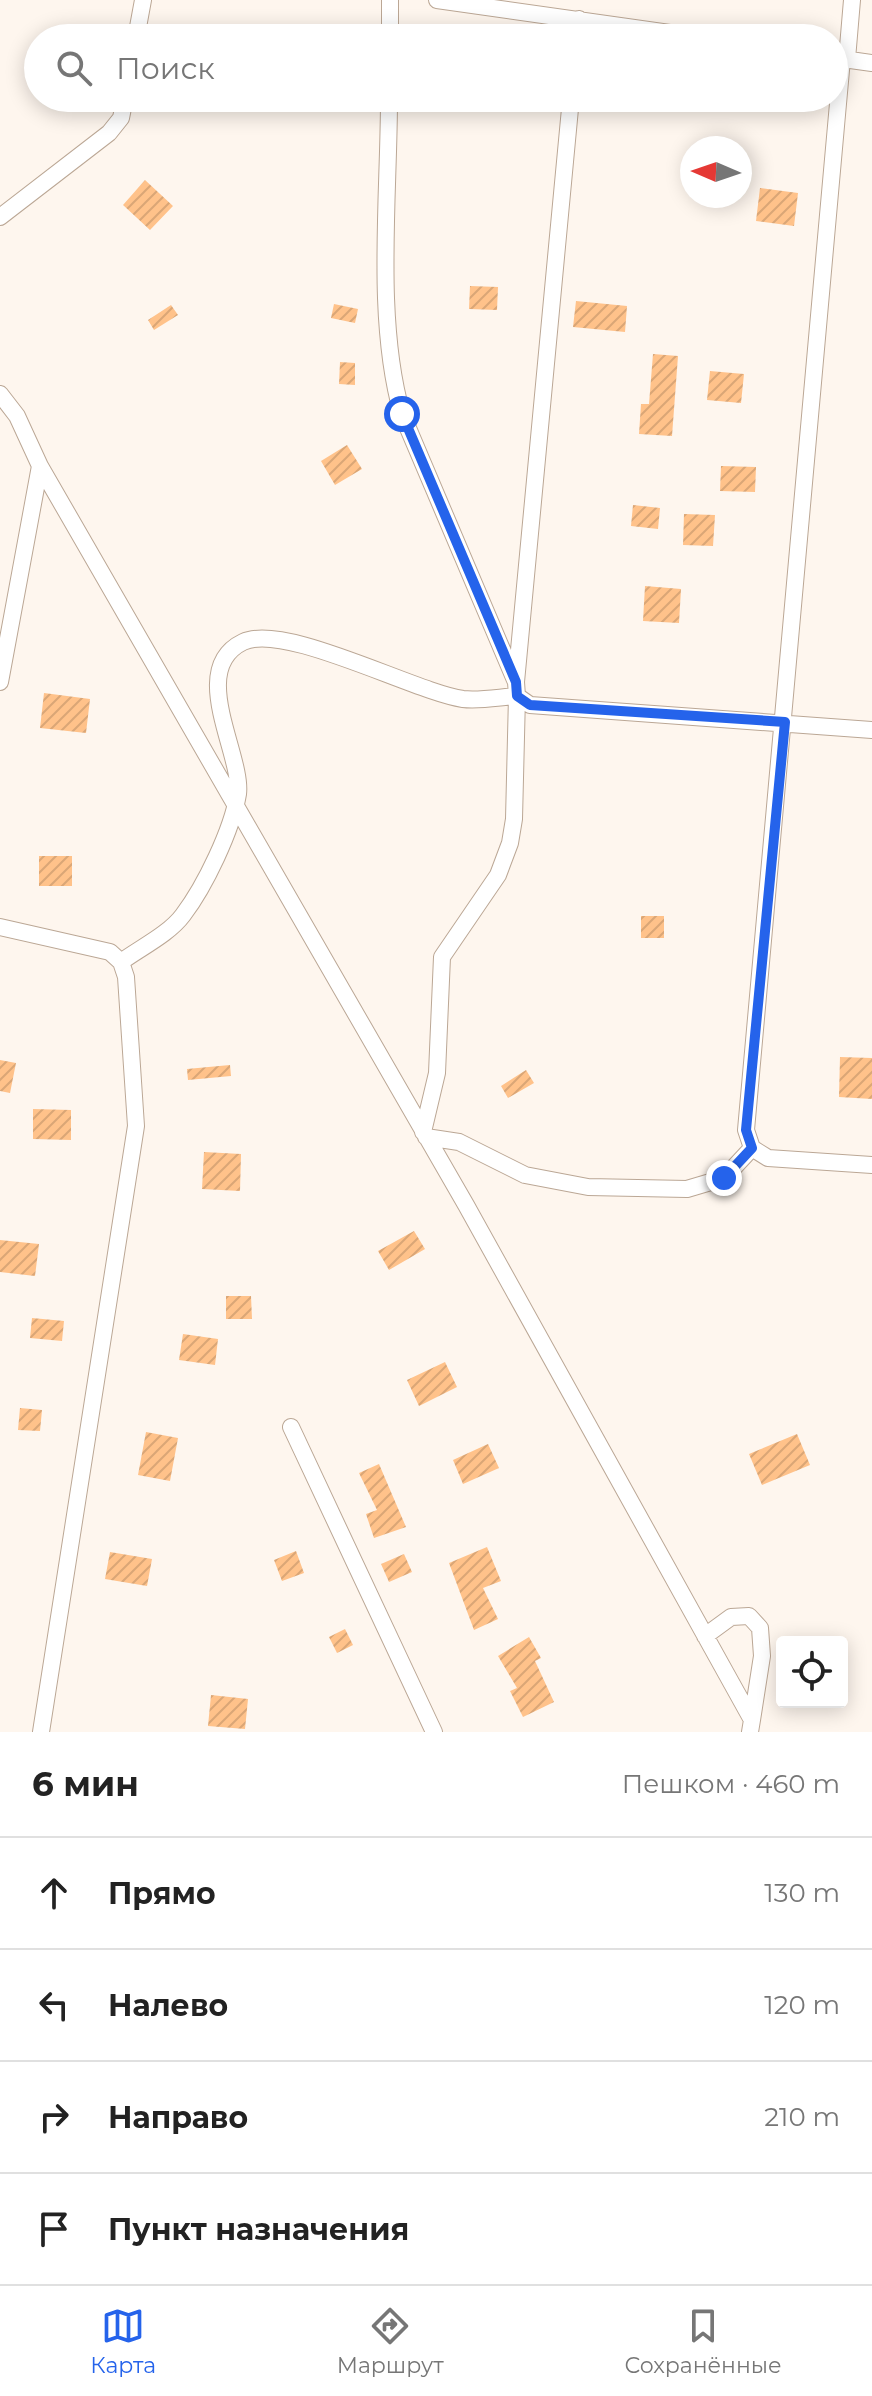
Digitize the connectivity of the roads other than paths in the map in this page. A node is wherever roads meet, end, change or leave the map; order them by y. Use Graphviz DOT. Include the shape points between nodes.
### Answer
graph roads {
  1 [pos="143,0"];
  2 [pos="390,0"];
  3 [pos="437,0"];
  4 [pos="852,0"];
  5 [pos="579,19"];
  6 [pos="139,24"];
  7 [pos="390,24"];
  8 [pos="578,24"];
  9 [pos="612,24"];
  10 [pos="847,24"];
  11 [pos="848,59"];
  12 [pos="872,63"];
  13 [pos="122,112"];
  14 [pos="389,112"];
  15 [pos="570,112"];
  16 [pos="836,112"];
  17 [pos="0,217"];
  18 [pos="0,394"];
  19 [pos="40,466"];
  20 [pos="0,682"];
  21 [pos="516,689"];
  22 [pos="785,722"];
  23 [pos="872,730"];
  24 [pos="235,805"];
  25 [pos="0,927"];
  26 [pos="121,962"];
  27 [pos="425,1134"];
  28 [pos="752,1148"];
  29 [pos="872,1165"];
  30 [pos="291,1427"];
  31 [pos="705,1636"];
  32 [pos="751,1726"];
  33 [pos="41,1732"];
  34 [pos="434,1732"];
  1 -- 6 [label="street"];
  2 -- 7 [label="street"];
  3 -- 5 [label="street"];
  4 -- 10 [label="street"];
  5 -- 8 [label="street"];
  5 -- 9 [label="street"];
  11 -- 12 [label="street"];
  13 -- 17 [label="street" via="109,133"];
  14 -- 21 [label="street" via="387,341 394,385"];
  15 -- 21 [label="street"];
  16 -- 22 [label="street"];
  18 -- 19 [label="street" via="17,416"];
  19 -- 20 [label="street"];
  19 -- 24 [label="street"];
  21 -- 22 [label="street" via="530,705"];
  21 -- 24 [label="street" via="463,699 308,648 256,637 239,643 226,659 218,697 221,725 237,770"];
  21 -- 27 [label="street" via="510,843 498,875 442,957 437,1073"];
  22 -- 23 [label="street"];
  22 -- 28 [label="street" via="746,1130"];
  24 -- 26 [label="street" via="210,869 182,917"];
  24 -- 27 [label="street"];
  25 -- 26 [label="street" via="110,952"];
  26 -- 33 [label="street" via="136,1126"];
  27 -- 28 [label="street" via="459,1142 525,1175 588,1187 687,1189 724,1178"];
  27 -- 31 [label="street"];
  28 -- 29 [label="street" via="768,1158"];
  30 -- 34 [label="street"];
  31 -- 32 [label="street"];
  31 -- 32 [label="street" via="731,1617 749,1616 760,1628 762,1656"];
}
